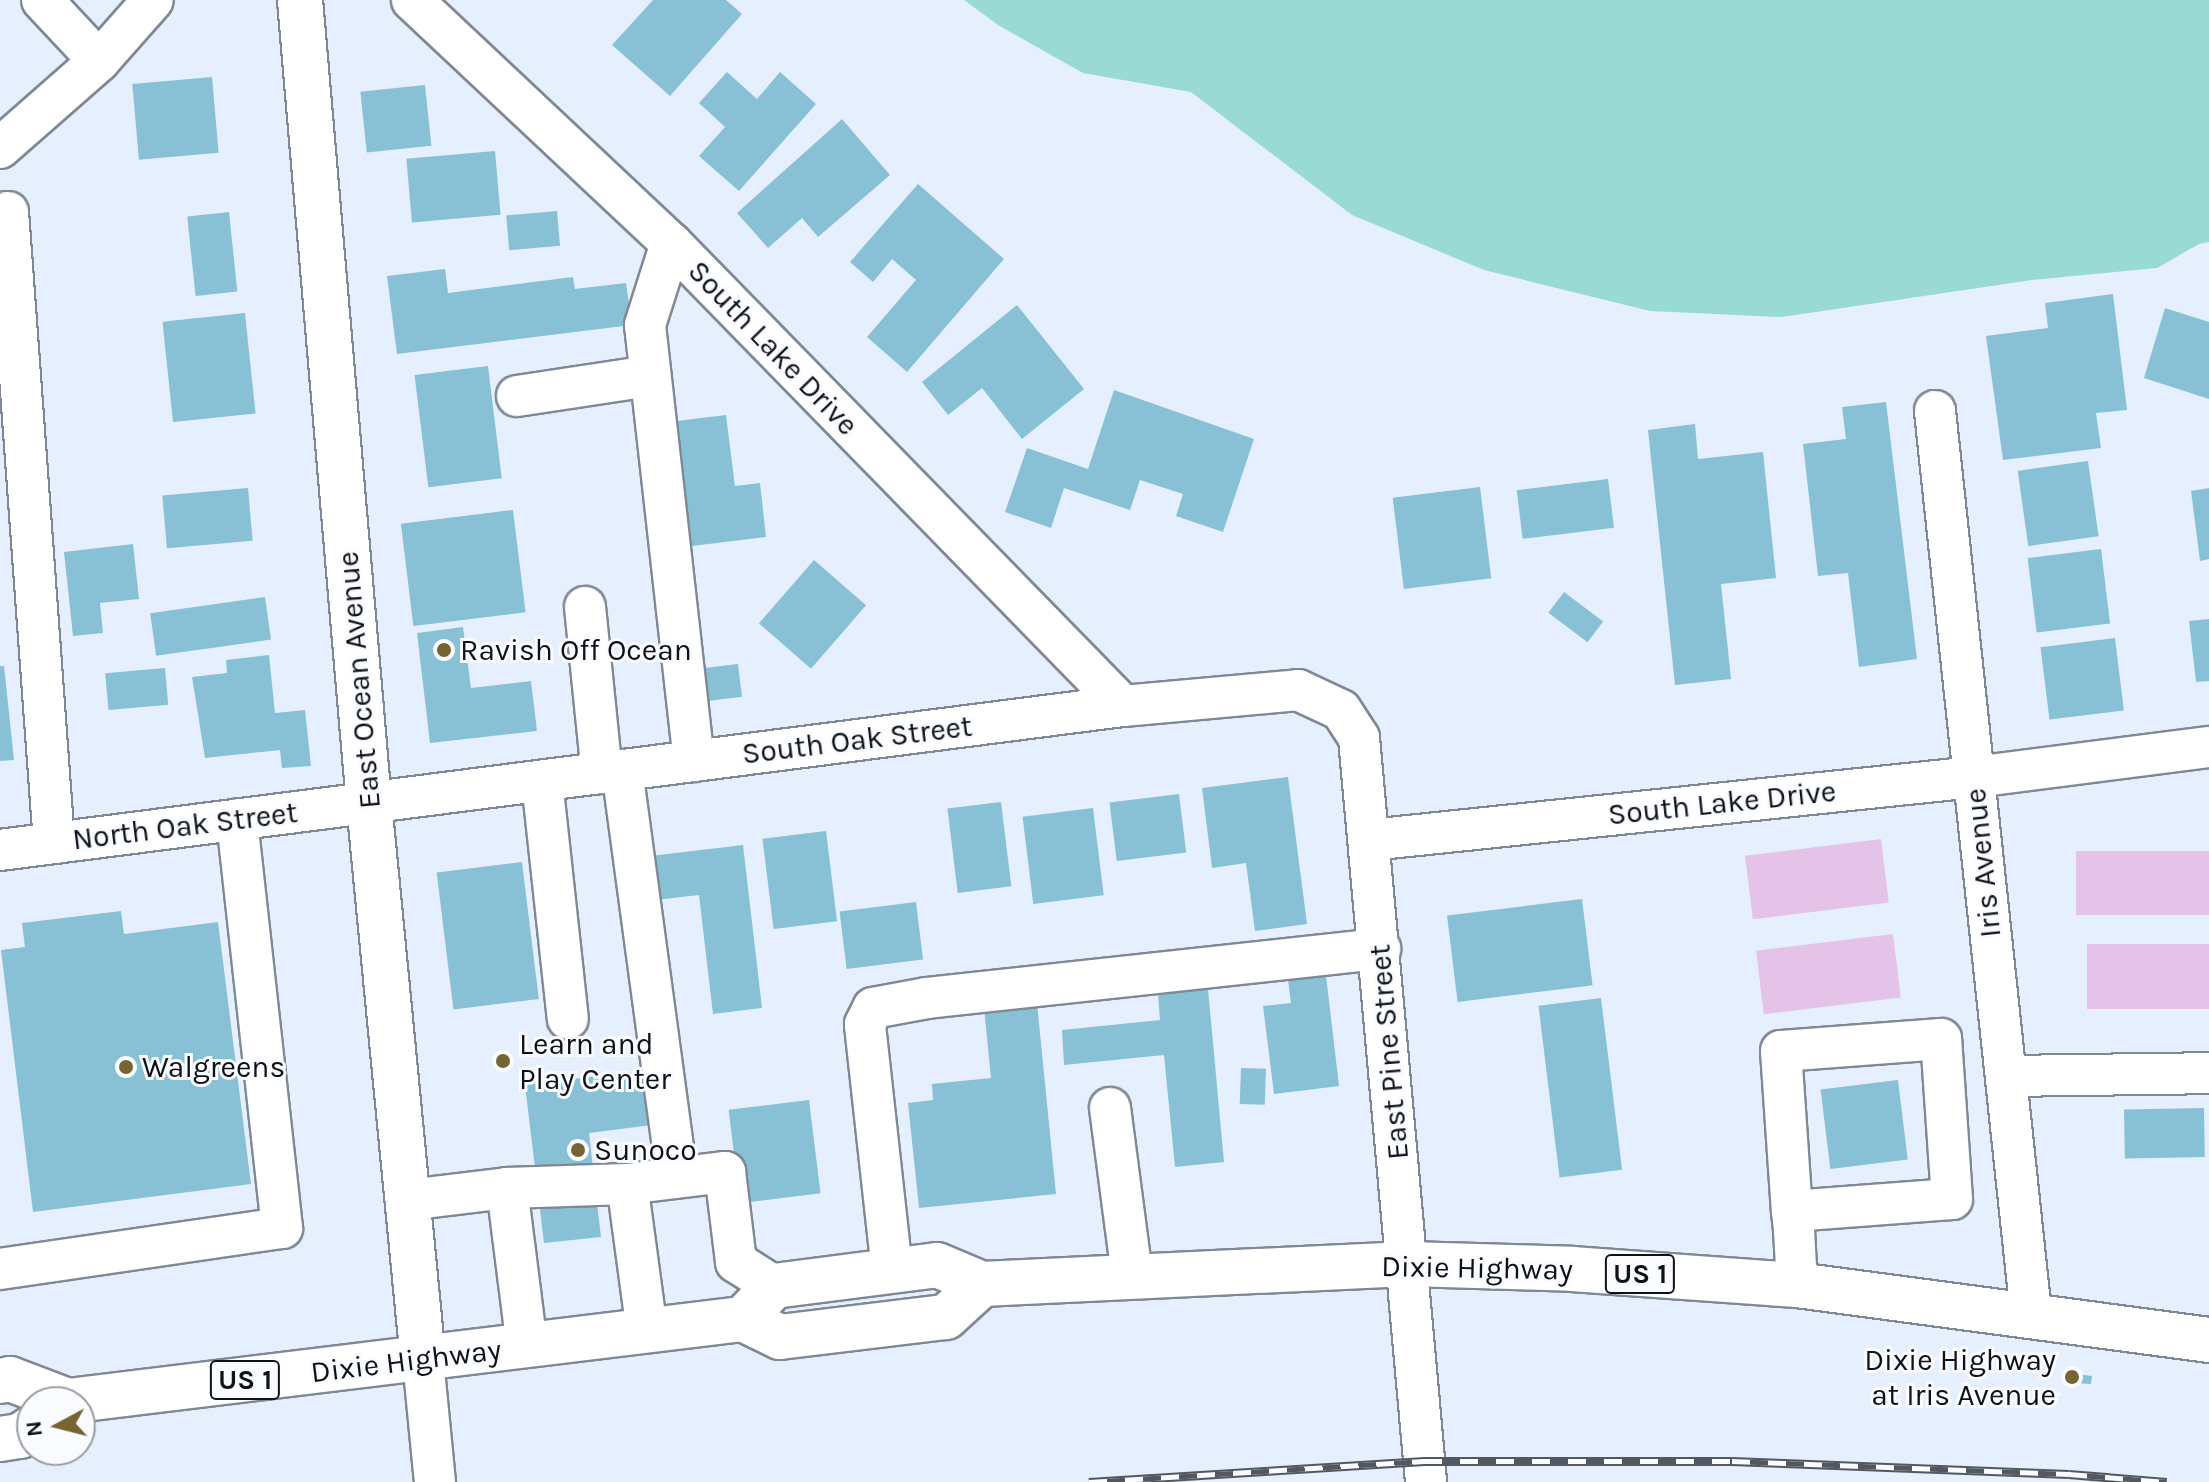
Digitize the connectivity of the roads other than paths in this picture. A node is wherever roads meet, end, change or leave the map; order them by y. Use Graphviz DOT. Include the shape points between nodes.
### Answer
graph roads {
  1 [pos="42,0"];
  2 [pos="153,0"];
  3 [pos="300,0"];
  4 [pos="412,0"];
  5 [pos="99,61"];
  6 [pos="0,148"];
  7 [pos="8,212"];
  8 [pos="671,243"];
  9 [pos="650,376"];
  10 [pos="517,396"];
  11 [pos="1935,411"];
  12 [pos="585,607"];
  13 [pos="1123,706"];
  14 [pos="2209,747"];
  15 [pos="694,761"];
  16 [pos="612,772"];
  17 [pos="1974,777"];
  18 [pos="542,781"];
  19 [pos="369,803"];
  20 [pos="237,819"];
  21 [pos="1370,840"];
  22 [pos="54,843"];
  23 [pos="0,850"];
  24 [pos="1380,949"];
  25 [pos="568,1019"];
  26 [pos="2209,1073"];
  27 [pos="2006,1076"];
  28 [pos="1110,1108"];
  29 [pos="677,1177"];
  30 [pos="627,1184"];
  31 [pos="507,1188"];
  32 [pos="408,1200"];
  33 [pos="1792,1211"];
  34 [pos="1408,1264"];
  35 [pos="0,1269"];
  36 [pos="892,1270"];
  37 [pos="1132,1276"];
  38 [pos="982,1284"];
  39 [pos="1797,1285"];
  40 [pos="774,1286"];
  41 [pos="2031,1314"];
  42 [pos="743,1319"];
  43 [pos="647,1331"];
  44 [pos="2209,1340"];
  45 [pos="527,1346"];
  46 [pos="423,1360"];
  47 [pos="0,1381"];
  48 [pos="27,1386"];
  49 [pos="96,1399"];
  50 [pos="435,1482"];
  51 [pos="1426,1482"];
  1 -- 5 [label="street"];
  2 -- 5 [label="street"];
  3 -- 19 [label="main road, East Ocean Avenue"];
  4 -- 8 [label="street, South Lake Drive"];
  5 -- 6 [label="street"];
  7 -- 22 [label="street"];
  8 -- 9 [label="street" via="645,325"];
  8 -- 13 [label="street, South Lake Drive"];
  9 -- 10 [label="street"];
  9 -- 15 [label="street"];
  11 -- 17 [label="street, Iris Avenue"];
  12 -- 16 [label="street"];
  13 -- 15 [label="street, South Oak Street"];
  13 -- 21 [label="street, South Oak Street" via="1298,690 1341,710 1359,738"];
  14 -- 17 [label="street, South Lake Drive"];
  15 -- 16 [label="street, South Oak Street"];
  16 -- 18 [label="street, South Oak Street"];
  16 -- 29 [label="street"];
  17 -- 21 [label="street, South Lake Drive"];
  17 -- 27 [label="street, Iris Avenue"];
  18 -- 19 [label="street, South Oak Street"];
  18 -- 25 [label="street"];
  19 -- 20 [label="street, North Oak Street"];
  19 -- 32 [label="main road, East Ocean Avenue"];
  20 -- 22 [label="street, North Oak Street"];
  20 -- 35 [label="street" via="282,1228"];
  21 -- 24 [label="street, East Pine Street"];
  22 -- 23 [label="street, North Oak Street"];
  24 -- 34 [label="street, East Pine Street"];
  24 -- 36 [label="street" via="873,1008 865,1024"];
  26 -- 27 [label="street"];
  27 -- 41 [label="street, Iris Avenue"];
  28 -- 37 [label="street"];
  29 -- 30 [label="street"];
  29 -- 40 [label="street" via="725,1172 736,1262"];
  30 -- 31 [label="street"];
  30 -- 43 [label="street"];
  31 -- 32 [label="street"];
  31 -- 45 [label="street"];
  32 -- 46 [label="main road, East Ocean Avenue"];
  33 -- 33 [label="street" via="1781,1051 1941,1039 1952,1199"];
  33 -- 39 [label="street"];
  34 -- 37 [label="main road, Dixie Highway / US 1"];
  34 -- 39 [label="main road, Dixie Highway / US 1"];
  34 -- 51 [label="street, East Pine Street"];
  36 -- 38 [label="main road, Dixie Highway / US 1" via="937,1265"];
  36 -- 40 [label="main road, Dixie Highway / US 1"];
  37 -- 38 [label="main road, Dixie Highway / US 1"];
  38 -- 42 [label="main road" via="946,1317 780,1337"];
  39 -- 41 [label="main road, Dixie Highway / US 1"];
  40 -- 42 [label="main road"];
  41 -- 44 [label="main road, Dixie Highway / US 1"];
  42 -- 43 [label="main road, Dixie Highway / US 1"];
  43 -- 45 [label="main road, Dixie Highway / US 1"];
  45 -- 46 [label="main road, Dixie Highway / US 1"];
  46 -- 49 [label="main road, Dixie Highway / US 1"];
  46 -- 50 [label="street"];
  47 -- 48 [label="main road, Dixie Highway / US 1"];
}
